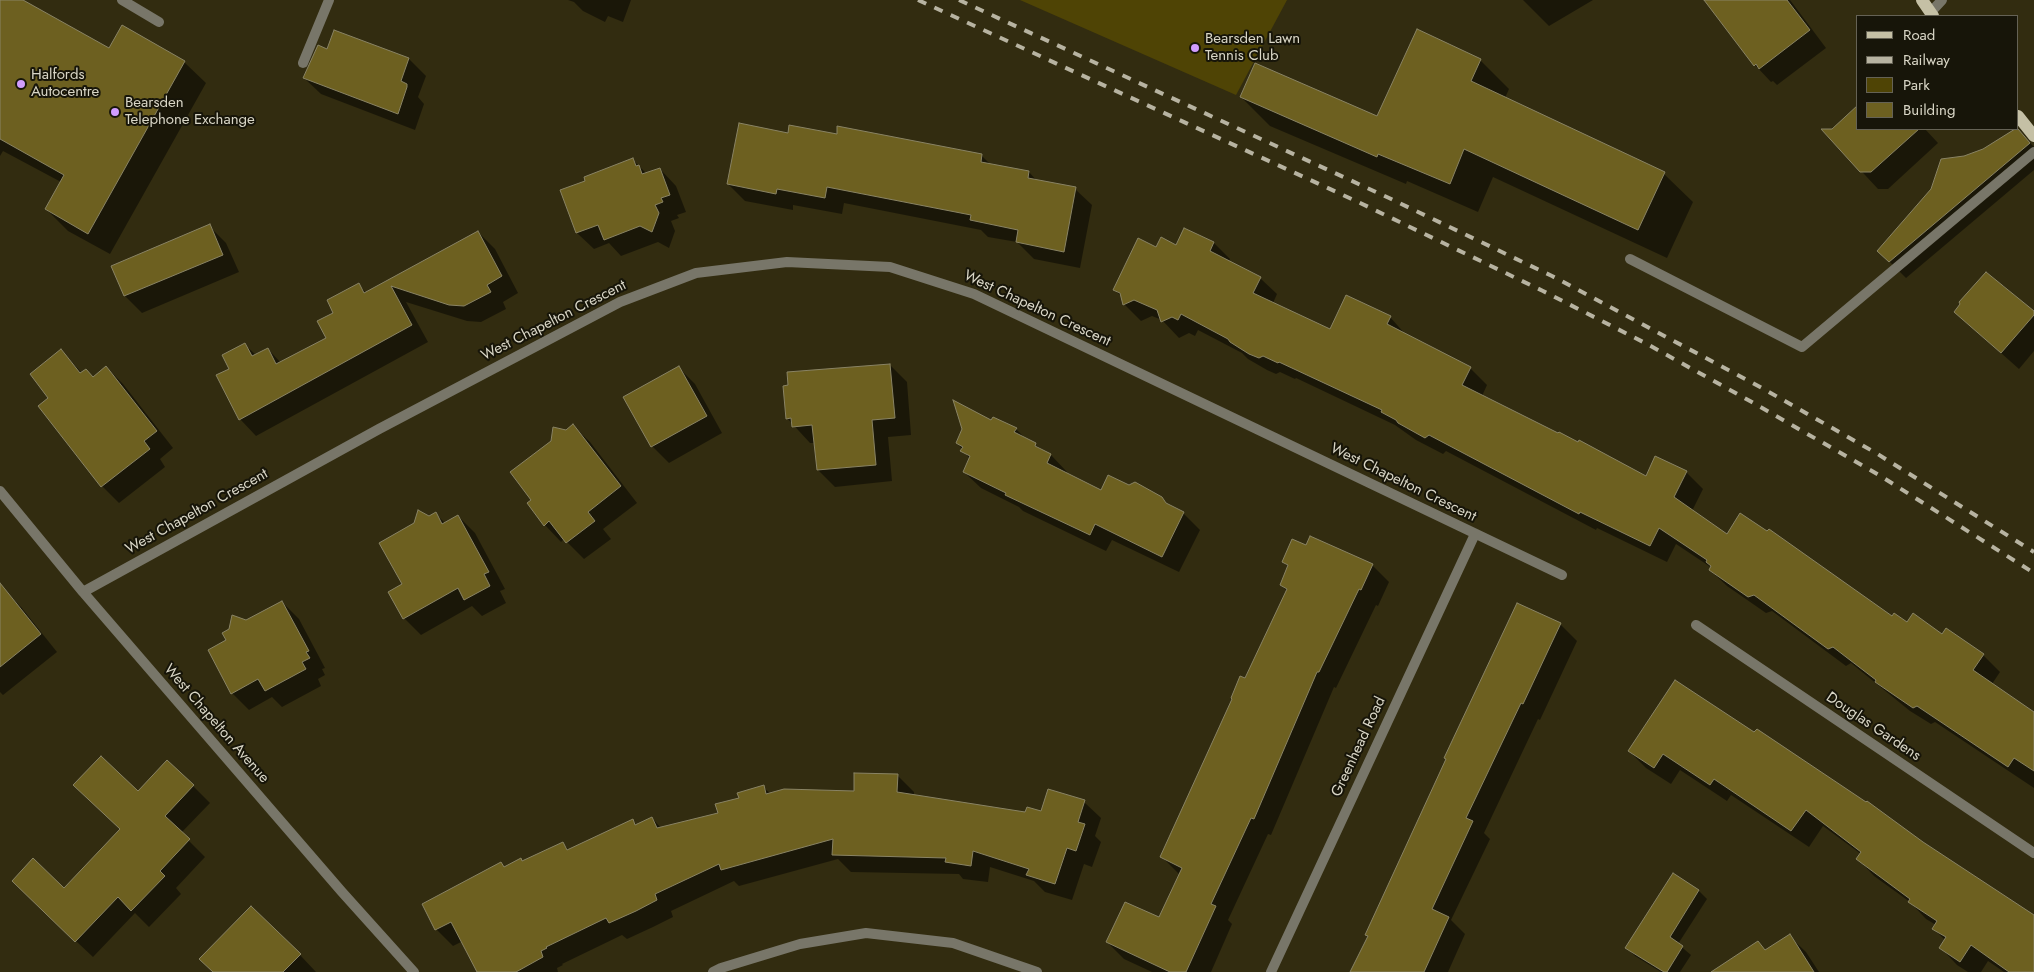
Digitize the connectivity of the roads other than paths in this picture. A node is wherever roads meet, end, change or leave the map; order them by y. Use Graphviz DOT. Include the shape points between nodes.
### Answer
graph roads {
  1 [pos="122,0"];
  2 [pos="329,0"];
  3 [pos="1922,0"];
  4 [pos="1942,0"];
  5 [pos="1931,15"];
  6 [pos="159,22"];
  7 [pos="304,63"];
  8 [pos="2019,117"];
  9 [pos="2034,136"];
  10 [pos="2034,152"];
  11 [pos="1630,259"];
  12 [pos="0,491"];
  13 [pos="1475,534"];
  14 [pos="1562,575"];
  15 [pos="83,592"];
  16 [pos="1696,625"];
  17 [pos="2034,853"];
  18 [pos="414,972"];
  19 [pos="713,972"];
  20 [pos="1037,972"];
  21 [pos="1271,972"];
  1 -- 6 [label="street"];
  2 -- 7 [label="street"];
  3 -- 5 [label="main road"];
  4 -- 5 [label="street"];
  8 -- 9 [label="main road"];
  10 -- 11 [label="street" via="1802,347"];
  12 -- 15 [label="street, West Chapelton Avenue"];
  13 -- 14 [label="street, West Chapelton Crescent"];
  13 -- 15 [label="street, West Chapelton Crescent" via="974,294 890,267 787,262 696,273 620,302 370,434"];
  13 -- 21 [label="street, Greenhead Road"];
  15 -- 18 [label="street, West Chapelton Avenue"];
  16 -- 17 [label="street, Douglas Gardens"];
  19 -- 20 [label="street" via="800,944 866,933 953,943"];
}
